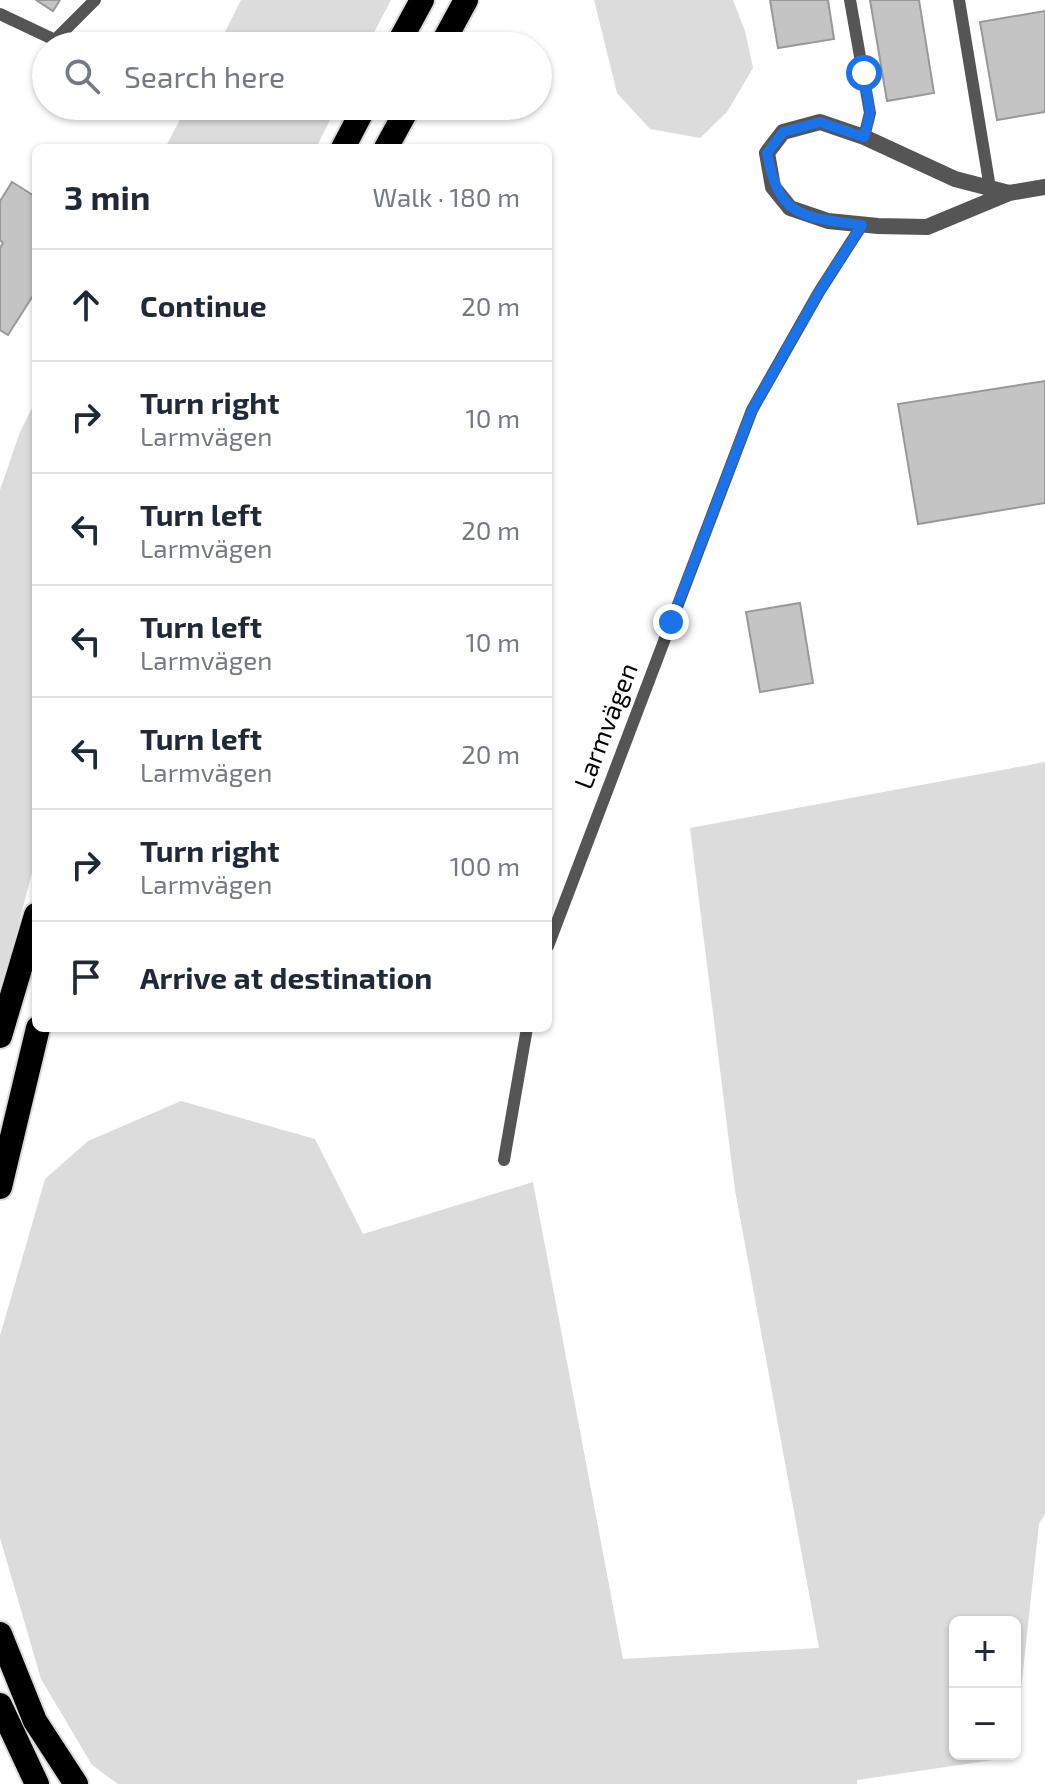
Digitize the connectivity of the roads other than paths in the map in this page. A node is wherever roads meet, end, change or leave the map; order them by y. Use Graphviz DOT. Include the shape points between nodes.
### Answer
graph roads {
  1 [pos="95,0"];
  2 [pos="422,0"];
  3 [pos="466,0"];
  4 [pos="850,0"];
  5 [pos="959,0"];
  6 [pos="0,14"];
  7 [pos="38,32"];
  8 [pos="63,32"];
  9 [pos="405,32"];
  10 [pos="449,32"];
  11 [pos="358,120"];
  12 [pos="401,120"];
  13 [pos="864,137"];
  14 [pos="345,144"];
  15 [pos="388,144"];
  16 [pos="1045,187"];
  17 [pos="990,188"];
  18 [pos="1009,193"];
  19 [pos="862,225"];
  20 [pos="32,928"];
  21 [pos="552,935"];
  22 [pos="37,1032"];
  23 [pos="526,1032"];
  24 [pos="0,1036"];
  25 [pos="504,1160"];
  26 [pos="0,1187"];
  27 [pos="0,1634"];
  28 [pos="0,1705"];
  29 [pos="37,1784"];
  30 [pos="76,1784"];
  1 -- 8 [label="lane"];
  2 -- 9 [label="highway"];
  3 -- 10 [label="highway"];
  4 -- 13 [label="lane" via="870,113"];
  5 -- 17 [label="lane"];
  6 -- 7 [label="lane"];
  11 -- 14 [label="highway"];
  12 -- 15 [label="highway"];
  13 -- 17 [label="street" via="955,179"];
  13 -- 19 [label="street" via="820,122 783,132 767,153 773,187 790,208"];
  16 -- 18 [label="street"];
  17 -- 18 [label="street"];
  18 -- 19 [label="street" via="927,227"];
  19 -- 21 [label="lane, Larmvägen" via="752,410"];
  20 -- 24 [label="highway"];
  22 -- 26 [label="highway"];
  23 -- 25 [label="lane"];
  27 -- 30 [label="highway" via="35,1721"];
  28 -- 29 [label="highway"];
}
